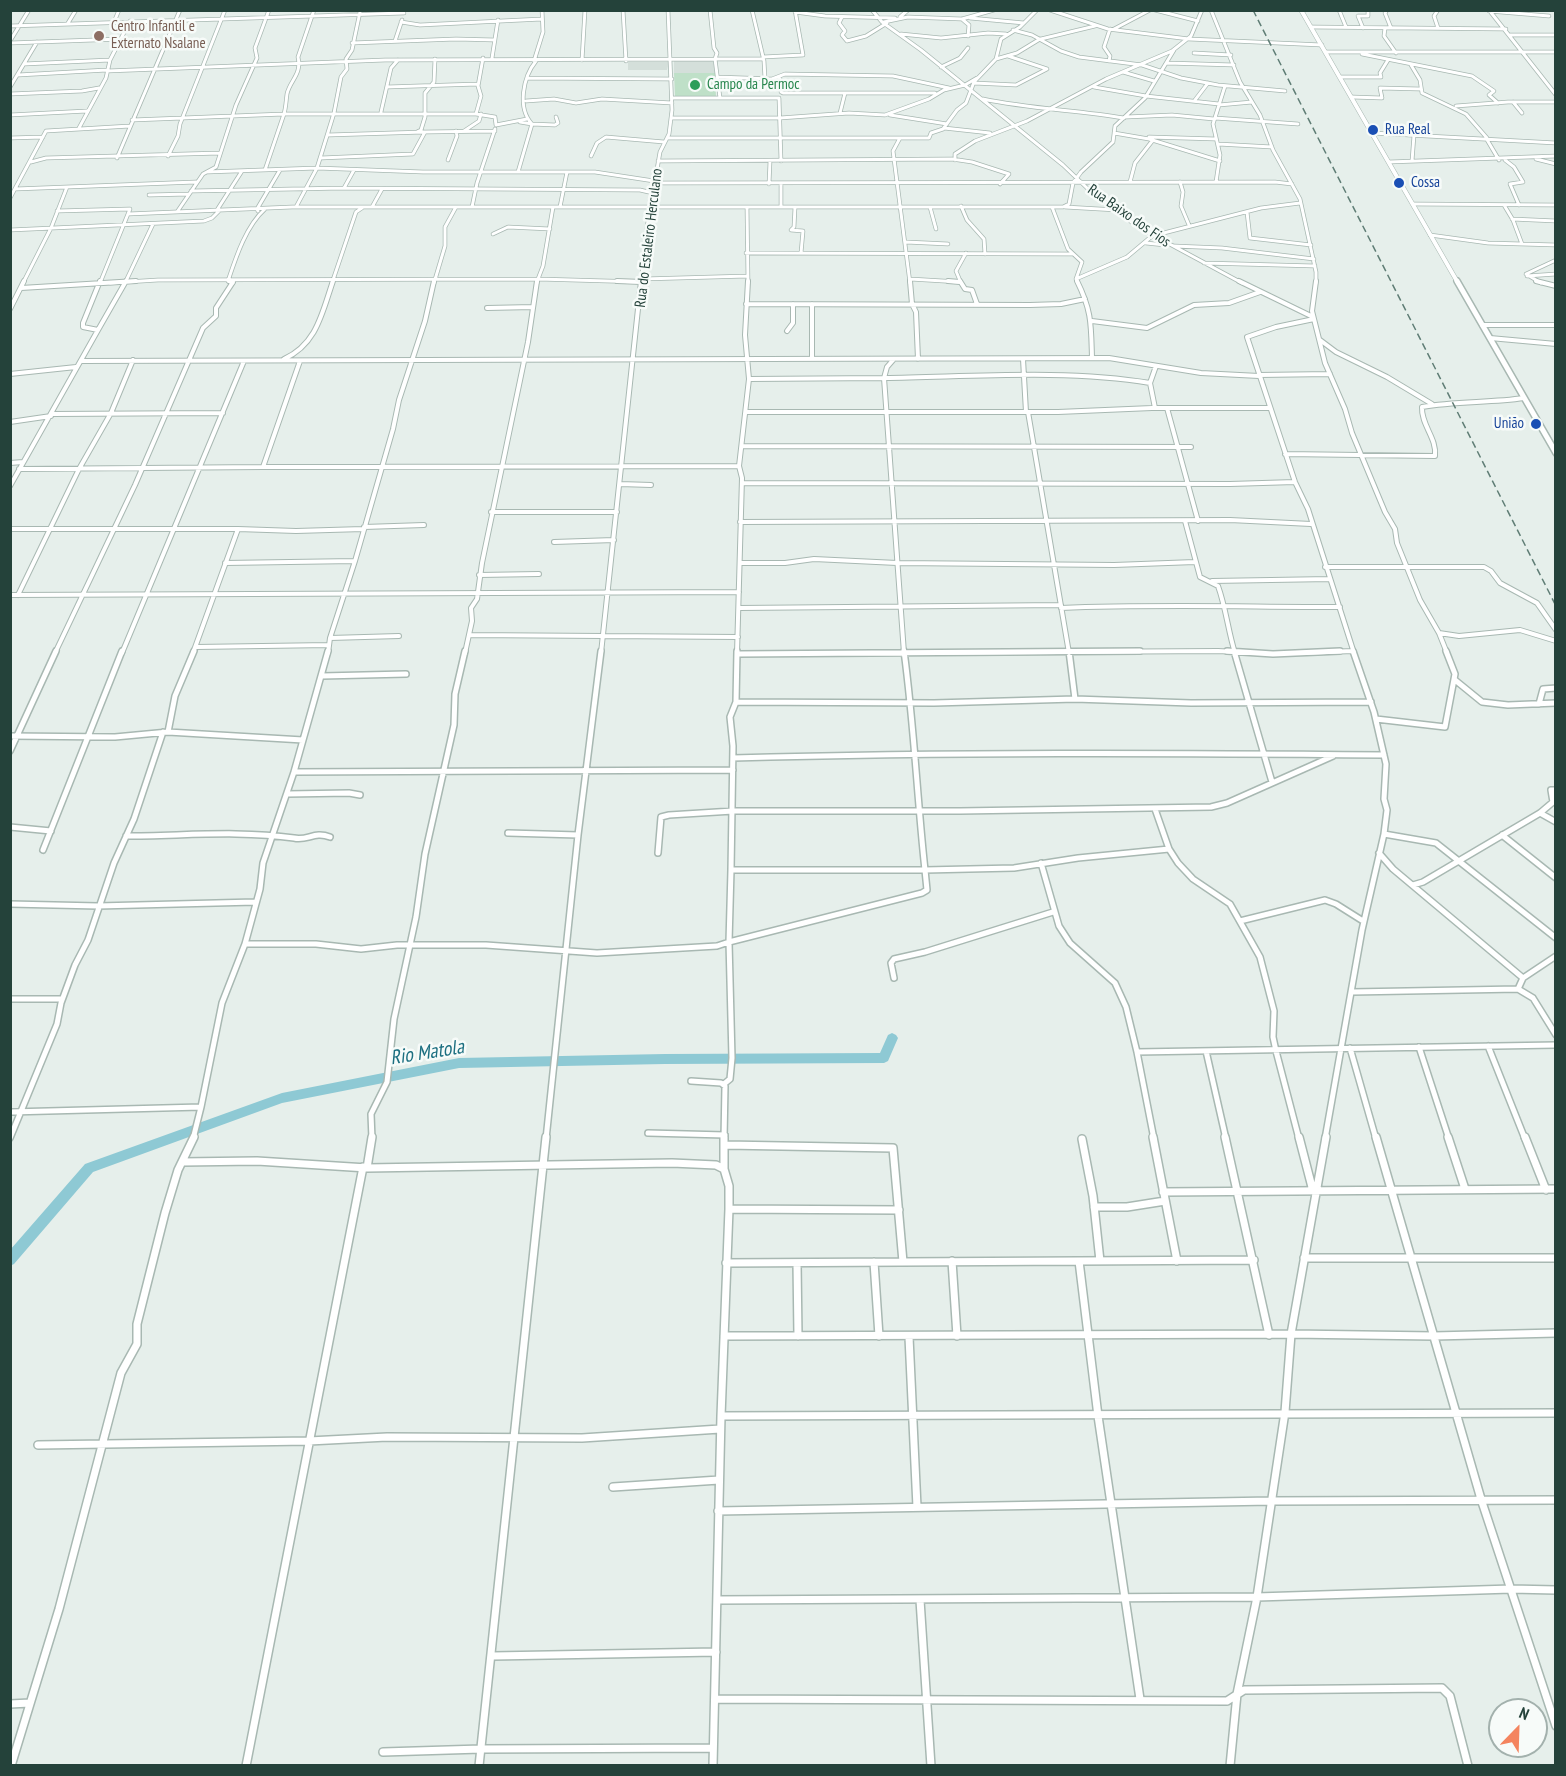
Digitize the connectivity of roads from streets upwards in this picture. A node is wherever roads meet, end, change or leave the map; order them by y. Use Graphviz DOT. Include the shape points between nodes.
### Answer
graph roads {
  1 [pos="29,10"];
  2 [pos="76,10"];
  3 [pos="119,10"];
  4 [pos="180,10"];
  5 [pos="225,10"];
  6 [pos="269,10"];
  7 [pos="314,10"];
  8 [pos="542,10"];
  9 [pos="585,10"];
  10 [pos="623,10"];
  11 [pos="668,10"];
  12 [pos="710,10"];
  13 [pos="752,10"];
  14 [pos="872,10"];
  15 [pos="908,10"];
  16 [pos="994,10"];
  17 [pos="1037,10"];
  18 [pos="1050,10"];
  19 [pos="1152,10"];
  20 [pos="1202,10"];
  21 [pos="1212,10"];
  22 [pos="1301,10"];
  23 [pos="1339,10"];
  24 [pos="1368,10"];
  25 [pos="1387,10"];
  26 [pos="1438,10"];
  27 [pos="795,11"];
  28 [pos="1489,11"];
  29 [pos="360,12"];
  30 [pos="404,12"];
  31 [pos="940,12"];
  32 [pos="312,16"];
  33 [pos="877,16"];
  34 [pos="1549,16"];
  35 [pos="267,17"];
  36 [pos="842,17"];
  37 [pos="941,17"];
  38 [pos="221,18"];
  39 [pos="898,18"];
  40 [pos="969,18"];
  41 [pos="542,19"];
  42 [pos="962,19"];
  43 [pos="175,20"];
  44 [pos="498,20"];
  45 [pos="130,21"];
  46 [pos="1198,21"];
  47 [pos="114,22"];
  48 [pos="401,22"];
  49 [pos="886,22"];
  50 [pos="68,23"];
  51 [pos="1024,23"];
  52 [pos="21,25"];
  53 [pos="10,26"];
  54 [pos="1097,26"];
  55 [pos="1312,27"];
  56 [pos="1346,27"];
  57 [pos="1363,28"];
  58 [pos="1385,28"];
  59 [pos="1391,28"];
  60 [pos="1438,28"];
  61 [pos="1111,29"];
  62 [pos="1506,29"];
  63 [pos="1013,30"];
  64 [pos="901,34"];
  65 [pos="1006,34"];
  66 [pos="1510,35"];
  67 [pos="1556,35"];
  68 [pos="968,36"];
  69 [pos="122,39"];
  70 [pos="496,39"];
  71 [pos="1041,39"];
  72 [pos="1189,39"];
  73 [pos="1222,40"];
  74 [pos="395,41"];
  75 [pos="10,42"];
  76 [pos="37,42"];
  77 [pos="352,43"];
  78 [pos="1322,45"];
  79 [pos="968,48"];
  80 [pos="1174,50"];
  81 [pos="1326,52"];
  82 [pos="1353,52"];
  83 [pos="1396,52"];
  84 [pos="1523,52"];
  85 [pos="1556,52"];
  86 [pos="1194,53"];
  87 [pos="1231,55"];
  88 [pos="1008,56"];
  89 [pos="483,58"];
  90 [pos="492,58"];
  91 [pos="763,58"];
  92 [pos="435,59"];
  93 [pos="715,59"];
  94 [pos="996,59"];
  95 [pos="110,60"];
  96 [pos="398,60"];
  97 [pos="582,60"];
  98 [pos="671,60"];
  99 [pos="1388,60"];
  100 [pos="533,61"];
  101 [pos="626,61"];
  102 [pos="1109,61"];
  103 [pos="346,63"];
  104 [pos="1167,63"];
  105 [pos="24,64"];
  106 [pos="300,65"];
  107 [pos="1142,65"];
  108 [pos="1234,65"];
  109 [pos="1411,65"];
  110 [pos="252,66"];
  111 [pos="941,67"];
  112 [pos="202,68"];
  113 [pos="154,69"];
  114 [pos="107,71"];
  115 [pos="1121,72"];
  116 [pos="1161,72"];
  117 [pos="18,75"];
  118 [pos="717,77"];
  119 [pos="978,77"];
  120 [pos="1340,77"];
  121 [pos="1381,77"];
  122 [pos="527,78"];
  123 [pos="730,78"];
  124 [pos="779,78"];
  125 [pos="672,79"];
  126 [pos="765,79"];
  127 [pos="1154,81"];
  128 [pos="1384,82"];
  129 [pos="974,83"];
  130 [pos="1208,83"];
  131 [pos="478,84"];
  132 [pos="717,84"];
  133 [pos="960,84"];
  134 [pos="430,85"];
  135 [pos="965,85"];
  136 [pos="1225,86"];
  137 [pos="10,87"];
  138 [pos="387,87"];
  139 [pos="1094,87"];
  140 [pos="1243,87"];
  141 [pos="951,88"];
  142 [pos="99,89"];
  143 [pos="1420,89"];
  144 [pos="971,91"];
  145 [pos="1285,91"];
  146 [pos="845,93"];
  147 [pos="938,93"];
  148 [pos="10,94"];
  149 [pos="1556,95"];
  150 [pos="970,96"];
  151 [pos="1146,96"];
  152 [pos="1352,97"];
  153 [pos="673,98"];
  154 [pos="720,98"];
  155 [pos="978,98"];
  156 [pos="1195,100"];
  157 [pos="526,101"];
  158 [pos="1252,102"];
  159 [pos="1513,102"];
  160 [pos="1556,102"];
  161 [pos="672,103"];
  162 [pos="1498,103"];
  163 [pos="1219,104"];
  164 [pos="1455,106"];
  165 [pos="1047,110"];
  166 [pos="87,111"];
  167 [pos="381,112"];
  168 [pos="423,112"];
  169 [pos="334,113"];
  170 [pos="840,113"];
  171 [pos="1522,113"];
  172 [pos="284,114"];
  173 [pos="478,114"];
  174 [pos="10,115"];
  175 [pos="885,115"];
  176 [pos="233,116"];
  177 [pos="556,117"];
  178 [pos="182,118"];
  179 [pos="672,118"];
  180 [pos="780,118"];
  181 [pos="1124,118"];
  182 [pos="527,119"];
  183 [pos="1214,119"];
  184 [pos="132,120"];
  185 [pos="1262,121"];
  186 [pos="520,122"];
  187 [pos="532,124"];
  188 [pos="1298,124"];
  189 [pos="496,125"];
  190 [pos="130,126"];
  191 [pos="946,126"];
  192 [pos="1014,127"];
  193 [pos="79,128"];
  194 [pos="495,130"];
  195 [pos="456,131"];
  196 [pos="464,131"];
  197 [pos="423,132"];
  198 [pos="1114,133"];
  199 [pos="1372,133"];
  200 [pos="995,134"];
  201 [pos="328,135"];
  202 [pos="1414,135"];
  203 [pos="42,137"];
  204 [pos="10,138"];
  205 [pos="900,138"];
  206 [pos="1141,138"];
  207 [pos="1487,138"];
  208 [pos="779,139"];
  209 [pos="666,140"];
  210 [pos="1153,140"];
  211 [pos="1217,141"];
  212 [pos="1556,143"];
  213 [pos="1272,147"];
  214 [pos="220,153"];
  215 [pos="33,156"];
  216 [pos="168,156"];
  217 [pos="591,156"];
  218 [pos="1556,156"];
  219 [pos="46,158"];
  220 [pos="117,158"];
  221 [pos="321,158"];
  222 [pos="1532,158"];
  223 [pos="448,160"];
  224 [pos="894,160"];
  225 [pos="955,160"];
  226 [pos="1501,160"];
  227 [pos="658,161"];
  228 [pos="770,161"];
  229 [pos="781,161"];
  230 [pos="1220,161"];
  231 [pos="1412,161"];
  232 [pos="31,162"];
  233 [pos="1389,162"];
  234 [pos="1556,164"];
  235 [pos="319,166"];
  236 [pos="265,170"];
  237 [pos="280,170"];
  238 [pos="354,170"];
  239 [pos="242,171"];
  240 [pos="207,172"];
  241 [pos="481,172"];
  242 [pos="518,172"];
  243 [pos="567,172"];
  244 [pos="1289,177"];
  245 [pos="1077,178"];
  246 [pos="196,182"];
  247 [pos="1081,182"];
  248 [pos="1130,182"];
  249 [pos="1180,182"];
  250 [pos="1216,182"];
  251 [pos="1275,182"];
  252 [pos="781,183"];
  253 [pos="897,183"];
  254 [pos="1073,183"];
  255 [pos="654,184"];
  256 [pos="769,184"];
  257 [pos="1000,184"];
  258 [pos="1292,184"];
  259 [pos="67,187"];
  260 [pos="306,188"];
  261 [pos="344,188"];
  262 [pos="231,189"];
  263 [pos="268,189"];
  264 [pos="382,189"];
  265 [pos="476,189"];
  266 [pos="564,189"];
  267 [pos="640,190"];
  268 [pos="13,191"];
  269 [pos="190,192"];
  270 [pos="652,193"];
  271 [pos="149,195"];
  272 [pos="10,198"];
  273 [pos="1300,203"];
  274 [pos="1413,204"];
  275 [pos="1504,205"];
  276 [pos="1520,205"];
  277 [pos="1556,205"];
  278 [pos="961,206"];
  279 [pos="296,207"];
  280 [pos="353,207"];
  281 [pos="363,207"];
  282 [pos="372,207"];
  283 [pos="456,207"];
  284 [pos="472,207"];
  285 [pos="553,207"];
  286 [pos="560,207"];
  287 [pos="650,207"];
  288 [pos="747,207"];
  289 [pos="782,207"];
  290 [pos="795,207"];
  291 [pos="900,207"];
  292 [pos="930,207"];
  293 [pos="1052,207"];
  294 [pos="1063,207"];
  295 [pos="219,210"];
  296 [pos="258,210"];
  297 [pos="1117,210"];
  298 [pos="57,212"];
  299 [pos="177,212"];
  300 [pos="356,212"];
  301 [pos="1246,212"];
  302 [pos="128,214"];
  303 [pos="1512,219"];
  304 [pos="1556,221"];
  305 [pos="123,225"];
  306 [pos="1189,225"];
  307 [pos="152,226"];
  308 [pos="51,228"];
  309 [pos="550,229"];
  310 [pos="936,229"];
  311 [pos="10,230"];
  312 [pos="493,234"];
  313 [pos="1430,235"];
  314 [pos="1152,236"];
  315 [pos="906,242"];
  316 [pos="1146,243"];
  317 [pos="948,244"];
  318 [pos="1522,244"];
  319 [pos="1556,244"];
  320 [pos="1311,245"];
  321 [pos="1170,246"];
  322 [pos="746,253"];
  323 [pos="801,253"];
  324 [pos="907,253"];
  325 [pos="966,253"];
  326 [pos="985,254"];
  327 [pos="1073,254"];
  328 [pos="1314,259"];
  329 [pos="1556,260"];
  330 [pos="1203,263"];
  331 [pos="1315,266"];
  332 [pos="1556,274"];
  333 [pos="1527,276"];
  334 [pos="748,278"];
  335 [pos="333,279"];
  336 [pos="435,279"];
  337 [pos="538,279"];
  338 [pos="910,279"];
  339 [pos="1076,279"];
  340 [pos="643,280"];
  341 [pos="124,281"];
  342 [pos="228,281"];
  343 [pos="960,282"];
  344 [pos="99,283"];
  345 [pos="84,286"];
  346 [pos="1556,286"];
  347 [pos="21,288"];
  348 [pos="97,289"];
  349 [pos="1260,292"];
  350 [pos="1085,299"];
  351 [pos="746,304"];
  352 [pos="793,304"];
  353 [pos="812,304"];
  354 [pos="912,304"];
  355 [pos="977,304"];
  356 [pos="533,307"];
  357 [pos="10,309"];
  358 [pos="487,309"];
  359 [pos="1314,318"];
  360 [pos="1092,321"];
  361 [pos="1482,324"];
  362 [pos="1556,325"];
  363 [pos="98,330"];
  364 [pos="787,331"];
  365 [pos="1490,338"];
  366 [pos="1319,339"];
  367 [pos="1556,344"];
  368 [pos="300,352"];
  369 [pos="524,358"];
  370 [pos="748,358"];
  371 [pos="1023,358"];
  372 [pos="1092,358"];
  373 [pos="633,359"];
  374 [pos="812,359"];
  375 [pos="894,359"];
  376 [pos="918,359"];
  377 [pos="81,360"];
  378 [pos="133,360"];
  379 [pos="411,360"];
  380 [pos="189,361"];
  381 [pos="244,361"];
  382 [pos="275,361"];
  383 [pos="300,361"];
  384 [pos="308,361"];
  385 [pos="1156,366"];
  386 [pos="76,367"];
  387 [pos="66,370"];
  388 [pos="10,374"];
  389 [pos="1330,374"];
  390 [pos="72,375"];
  391 [pos="1259,375"];
  392 [pos="884,378"];
  393 [pos="1023,378"];
  394 [pos="748,379"];
  395 [pos="1150,383"];
  396 [pos="1524,398"];
  397 [pos="1432,404"];
  398 [pos="1155,408"];
  399 [pos="1167,408"];
  400 [pos="1269,408"];
  401 [pos="886,411"];
  402 [pos="746,412"];
  403 [pos="1027,412"];
  404 [pos="111,413"];
  405 [pos="165,413"];
  406 [pos="223,413"];
  407 [pos="52,415"];
  408 [pos="10,422"];
  409 [pos="890,445"];
  410 [pos="742,446"];
  411 [pos="1035,446"];
  412 [pos="1177,447"];
  413 [pos="1191,447"];
  414 [pos="1556,453"];
  415 [pos="1285,454"];
  416 [pos="1361,455"];
  417 [pos="23,462"];
  418 [pos="10,463"];
  419 [pos="381,466"];
  420 [pos="503,466"];
  421 [pos="621,466"];
  422 [pos="739,466"];
  423 [pos="263,467"];
  424 [pos="198,468"];
  425 [pos="19,469"];
  426 [pos="79,469"];
  427 [pos="140,469"];
  428 [pos="891,482"];
  429 [pos="1040,482"];
  430 [pos="1295,482"];
  431 [pos="742,483"];
  432 [pos="1186,483"];
  433 [pos="620,484"];
  434 [pos="651,485"];
  435 [pos="10,486"];
  436 [pos="491,512"];
  437 [pos="617,512"];
  438 [pos="894,521"];
  439 [pos="1046,521"];
  440 [pos="1185,521"];
  441 [pos="1198,521"];
  442 [pos="740,522"];
  443 [pos="1311,524"];
  444 [pos="424,525"];
  445 [pos="49,528"];
  446 [pos="363,528"];
  447 [pos="10,529"];
  448 [pos="112,529"];
  449 [pos="174,529"];
  450 [pos="238,529"];
  451 [pos="614,540"];
  452 [pos="554,542"];
  453 [pos="355,561"];
  454 [pos="1196,562"];
  455 [pos="225,563"];
  456 [pos="740,563"];
  457 [pos="897,563"];
  458 [pos="1052,563"];
  459 [pos="1325,567"];
  460 [pos="1408,567"];
  461 [pos="539,574"];
  462 [pos="479,575"];
  463 [pos="1330,579"];
  464 [pos="1208,581"];
  465 [pos="609,592"];
  466 [pos="739,592"];
  467 [pos="214,594"];
  468 [pos="345,594"];
  469 [pos="476,594"];
  470 [pos="10,595"];
  471 [pos="18,595"];
  472 [pos="81,595"];
  473 [pos="134,595"];
  474 [pos="149,595"];
  475 [pos="142,606"];
  476 [pos="901,606"];
  477 [pos="1225,606"];
  478 [pos="1061,607"];
  479 [pos="1340,607"];
  480 [pos="739,608"];
  481 [pos="1556,630"];
  482 [pos="1439,633"];
  483 [pos="469,635"];
  484 [pos="399,636"];
  485 [pos="604,636"];
  486 [pos="738,637"];
  487 [pos="330,638"];
  488 [pos="1556,641"];
  489 [pos="329,645"];
  490 [pos="196,647"];
  491 [pos="1353,651"];
  492 [pos="904,652"];
  493 [pos="1068,652"];
  494 [pos="1236,652"];
  495 [pos="738,654"];
  496 [pos="406,674"];
  497 [pos="322,676"];
  498 [pos="1455,680"];
  499 [pos="1556,688"];
  500 [pos="1075,699"];
  501 [pos="910,701"];
  502 [pos="736,702"];
  503 [pos="1250,702"];
  504 [pos="1371,702"];
  505 [pos="1556,703"];
  506 [pos="1539,704"];
  507 [pos="1376,719"];
  508 [pos="166,732"];
  509 [pos="155,733"];
  510 [pos="14,736"];
  511 [pos="89,736"];
  512 [pos="160,738"];
  513 [pos="303,740"];
  514 [pos="10,751"];
  515 [pos="914,754"];
  516 [pos="1264,754"];
  517 [pos="1384,755"];
  518 [pos="1333,756"];
  519 [pos="733,758"];
  520 [pos="586,770"];
  521 [pos="733,770"];
  522 [pos="443,771"];
  523 [pos="294,772"];
  524 [pos="1272,782"];
  525 [pos="1556,790"];
  526 [pos="287,794"];
  527 [pos="360,795"];
  528 [pos="1155,808"];
  529 [pos="919,810"];
  530 [pos="732,812"];
  531 [pos="1540,813"];
  532 [pos="1556,822"];
  533 [pos="10,827"];
  534 [pos="51,831"];
  535 [pos="508,833"];
  536 [pos="1384,834"];
  537 [pos="578,835"];
  538 [pos="126,836"];
  539 [pos="1502,836"];
  540 [pos="273,837"];
  541 [pos="330,837"];
  542 [pos="1169,849"];
  543 [pos="43,850"];
  544 [pos="658,853"];
  545 [pos="1379,853"];
  546 [pos="1458,861"];
  547 [pos="1041,863"];
  548 [pos="731,870"];
  549 [pos="925,870"];
  550 [pos="1556,878"];
  551 [pos="1423,882"];
  552 [pos="1413,885"];
  553 [pos="1422,892"];
  554 [pos="255,902"];
  555 [pos="10,904"];
  556 [pos="98,906"];
  557 [pos="1053,912"];
  558 [pos="1240,921"];
  559 [pos="1363,921"];
  560 [pos="1556,939"];
  561 [pos="729,942"];
  562 [pos="245,944"];
  563 [pos="409,946"];
  564 [pos="566,952"];
  565 [pos="1556,956"];
  566 [pos="894,978"];
  567 [pos="1523,978"];
  568 [pos="1353,984"];
  569 [pos="1518,989"];
  570 [pos="1352,992"];
  571 [pos="1363,992"];
  572 [pos="10,999"];
  573 [pos="62,999"];
  574 [pos="1556,1035"];
  575 [pos="1556,1045"];
  576 [pos="1488,1046"];
  577 [pos="1419,1047"];
  578 [pos="1341,1048"];
  579 [pos="1350,1048"];
  580 [pos="1206,1051"];
  581 [pos="1276,1051"];
  582 [pos="1137,1052"];
  583 [pos="691,1081"];
  584 [pos="724,1084"];
  585 [pos="201,1107"];
  586 [pos="10,1112"];
  587 [pos="20,1112"];
  588 [pos="648,1132"];
  589 [pos="725,1135"];
  590 [pos="10,1137"];
  591 [pos="1082,1139"];
  592 [pos="726,1145"];
  593 [pos="182,1162"];
  594 [pos="545,1164"];
  595 [pos="365,1167"];
  596 [pos="724,1169"];
  597 [pos="1465,1189"];
  598 [pos="1393,1190"];
  599 [pos="1546,1190"];
  600 [pos="1556,1190"];
  601 [pos="1314,1191"];
  602 [pos="1163,1192"];
  603 [pos="1238,1192"];
  604 [pos="1165,1201"];
  605 [pos="1094,1207"];
  606 [pos="729,1209"];
  607 [pos="899,1210"];
  608 [pos="1304,1258"];
  609 [pos="1412,1258"];
  610 [pos="1556,1258"];
  611 [pos="1254,1260"];
  612 [pos="952,1261"];
  613 [pos="1079,1261"];
  614 [pos="1100,1261"];
  615 [pos="1177,1261"];
  616 [pos="874,1262"];
  617 [pos="903,1262"];
  618 [pos="726,1263"];
  619 [pos="797,1263"];
  620 [pos="1556,1333"];
  621 [pos="1291,1334"];
  622 [pos="1269,1335"];
  623 [pos="724,1336"];
  624 [pos="798,1336"];
  625 [pos="879,1336"];
  626 [pos="957,1336"];
  627 [pos="1089,1336"];
  628 [pos="1434,1336"];
  629 [pos="909,1337"];
  630 [pos="1285,1412"];
  631 [pos="1457,1413"];
  632 [pos="1556,1413"];
  633 [pos="721,1416"];
  634 [pos="1098,1416"];
  635 [pos="911,1418"];
  636 [pos="720,1430"];
  637 [pos="514,1439"];
  638 [pos="309,1441"];
  639 [pos="103,1442"];
  640 [pos="38,1445"];
  641 [pos="719,1480"];
  642 [pos="613,1487"];
  643 [pos="1481,1499"];
  644 [pos="1556,1500"];
  645 [pos="1271,1501"];
  646 [pos="1112,1503"];
  647 [pos="917,1507"];
  648 [pos="718,1511"];
  649 [pos="1511,1589"];
  650 [pos="1556,1590"];
  651 [pos="1125,1597"];
  652 [pos="1257,1597"];
  653 [pos="717,1600"];
  654 [pos="920,1600"];
  655 [pos="716,1652"];
  656 [pos="493,1656"];
  657 [pos="1237,1694"];
  658 [pos="1551,1698"];
  659 [pos="715,1699"];
  660 [pos="926,1699"];
  661 [pos="1140,1699"];
  662 [pos="30,1703"];
  663 [pos="10,1704"];
  664 [pos="1556,1726"];
  665 [pos="713,1748"];
  666 [pos="482,1749"];
  667 [pos="383,1752"];
  668 [pos="11,1766"];
  669 [pos="246,1766"];
  670 [pos="479,1766"];
  671 [pos="713,1766"];
  672 [pos="931,1766"];
  673 [pos="1230,1766"];
  674 [pos="1468,1766"];
  1 -- 52 [label="street"];
  2 -- 50 [label="street"];
  3 -- 47 [label="street"];
  4 -- 43 [label="street"];
  5 -- 38 [label="street"];
  6 -- 35 [label="street"];
  7 -- 32 [label="street"];
  8 -- 41 [label="street"];
  9 -- 97 [label="street"];
  10 -- 101 [label="street"];
  11 -- 98 [label="street, Rua do Estaleiro Herculano"];
  12 -- 93 [label="street"];
  13 -- 91 [label="street"];
  14 -- 33 [label="street"];
  15 -- 39 [label="street"];
  16 -- 40 [label="street"];
  17 -- 51 [label="street"];
  18 -- 54 [label="street"];
  19 -- 46 [label="street"];
  19 -- 61 [label="street"];
  20 -- 46 [label="street"];
  21 -- 73 [label="street"];
  22 -- 55 [label="street"];
  23 -- 56 [label="street"];
  24 -- 57 [label="street" via="1368,16 1358,16"];
  25 -- 59 [label="street" via="1384,13"];
  26 -- 60 [label="street" via="1434,16"];
  27 -- 36 [label="street"];
  27 -- 91 [label="street" via="803,55"];
  28 -- 34 [label="street"];
  28 -- 62 [label="street"];
  29 -- 30 [label="street"];
  29 -- 32 [label="street"];
  29 -- 77 [label="street"];
  30 -- 48 [label="street"];
  31 -- 37 [label="street"];
  32 -- 35 [label="street"];
  32 -- 106 [label="street" via="299,55"];
  33 -- 36 [label="street"];
  33 -- 39 [label="street"];
  33 -- 49 [label="street"];
  35 -- 38 [label="street"];
  35 -- 110 [label="street"];
  36 -- 49 [label="street" via="839,23 847,41 866,36"];
  37 -- 39 [label="street"];
  37 -- 42 [label="street"];
  38 -- 43 [label="street"];
  38 -- 112 [label="street"];
  39 -- 49 [label="street"];
  40 -- 42 [label="street"];
  40 -- 51 [label="street"];
  41 -- 44 [label="street"];
  41 -- 100 [label="street" via="543,32"];
  42 -- 68 [label="street" via="969,25"];
  43 -- 45 [label="street"];
  43 -- 113 [label="street"];
  44 -- 48 [label="street" via="420,25"];
  44 -- 70 [label="street"];
  45 -- 47 [label="street"];
  45 -- 69 [label="street"];
  46 -- 72 [label="street"];
  47 -- 50 [label="street"];
  48 -- 74 [label="street"];
  49 -- 64 [label="street"];
  50 -- 52 [label="street"];
  51 -- 63 [label="street"];
  52 -- 53 [label="street"];
  52 -- 75 [label="street"];
  54 -- 61 [label="street"];
  54 -- 71 [label="street"];
  55 -- 56 [label="street"];
  55 -- 78 [label="street"];
  56 -- 57 [label="street"];
  57 -- 58 [label="street"];
  58 -- 59 [label="street"];
  58 -- 83 [label="street" via="1384,36"];
  59 -- 60 [label="street"];
  60 -- 62 [label="street"];
  61 -- 72 [label="street"];
  61 -- 102 [label="street" via="1104,47"];
  62 -- 66 [label="street"];
  63 -- 65 [label="street"];
  63 -- 71 [label="street"];
  64 -- 68 [label="street"];
  64 -- 111 [label="street"];
  65 -- 68 [label="street"];
  65 -- 94 [label="street"];
  66 -- 67 [label="street"];
  66 -- 84 [label="street"];
  69 -- 76 [label="street"];
  69 -- 95 [label="street"];
  70 -- 74 [label="street"];
  70 -- 90 [label="street"];
  71 -- 88 [label="street"];
  71 -- 102 [label="street" via="1068,54"];
  72 -- 73 [label="street"];
  72 -- 80 [label="street"];
  73 -- 78 [label="street"];
  73 -- 87 [label="street"];
  74 -- 77 [label="street"];
  75 -- 76 [label="street"];
  76 -- 105 [label="street"];
  77 -- 103 [label="street"];
  78 -- 81 [label="street"];
  79 -- 111 [label="street" via="960,58"];
  80 -- 104 [label="street"];
  80 -- 107 [label="street"];
  81 -- 82 [label="street"];
  81 -- 120 [label="street"];
  82 -- 83 [label="street"];
  82 -- 99 [label="street"];
  83 -- 84 [label="street"];
  84 -- 85 [label="street"];
  84 -- 149 [label="street"];
  86 -- 87 [label="street"];
  87 -- 108 [label="street"];
  88 -- 94 [label="street"];
  88 -- 129 [label="street" via="1047,69 1016,85"];
  89 -- 90 [label="street"];
  89 -- 92 [label="street"];
  89 -- 131 [label="street"];
  90 -- 100 [label="street"];
  91 -- 93 [label="street"];
  91 -- 126 [label="street"];
  92 -- 96 [label="street"];
  92 -- 134 [label="street" via="434,82"];
  93 -- 98 [label="street"];
  93 -- 118 [label="street"];
  94 -- 119 [label="street"];
  95 -- 105 [label="street"];
  95 -- 114 [label="street"];
  96 -- 103 [label="street"];
  96 -- 138 [label="street" via="391,67"];
  97 -- 100 [label="street"];
  97 -- 101 [label="street"];
  98 -- 101 [label="street"];
  98 -- 125 [label="street, Rua do Estaleiro Herculano"];
  99 -- 109 [label="street"];
  99 -- 121 [label="street"];
  100 -- 122 [label="street"];
  102 -- 107 [label="street"];
  103 -- 106 [label="street"];
  103 -- 169 [label="street"];
  104 -- 108 [label="street"];
  104 -- 116 [label="street"];
  105 -- 117 [label="street"];
  106 -- 110 [label="street"];
  106 -- 172 [label="street" via="287,92"];
  107 -- 115 [label="street"];
  107 -- 116 [label="street"];
  108 -- 140 [label="street"];
  109 -- 143 [label="street" via="1420,80"];
  109 -- 162 [label="street" via="1476,78 1494,91 1489,95"];
  110 -- 112 [label="street"];
  110 -- 176 [label="street"];
  111 -- 133 [label="street"];
  112 -- 113 [label="street"];
  112 -- 178 [label="street"];
  113 -- 114 [label="street"];
  113 -- 184 [label="street"];
  114 -- 117 [label="street"];
  114 -- 142 [label="street"];
  115 -- 127 [label="street"];
  115 -- 139 [label="street"];
  116 -- 127 [label="street"];
  116 -- 130 [label="street"];
  117 -- 137 [label="street"];
  118 -- 123 [label="street"];
  118 -- 132 [label="street"];
  119 -- 129 [label="street"];
  119 -- 135 [label="street"];
  120 -- 121 [label="street"];
  120 -- 152 [label="street"];
  121 -- 128 [label="street"];
  122 -- 125 [label="street"];
  122 -- 157 [label="street"];
  123 -- 126 [label="street"];
  123 -- 132 [label="street"];
  124 -- 126 [label="street"];
  124 -- 141 [label="street" via="785,74 887,75"];
  124 -- 146 [label="street" via="782,93"];
  125 -- 153 [label="street, Rua do Estaleiro Herculano"];
  127 -- 151 [label="street"];
  129 -- 144 [label="street"];
  130 -- 136 [label="street"];
  130 -- 156 [label="street"];
  131 -- 134 [label="street"];
  131 -- 173 [label="street"];
  132 -- 154 [label="street"];
  133 -- 135 [label="street"];
  133 -- 141 [label="street"];
  134 -- 138 [label="street"];
  134 -- 168 [label="street" via="426,88"];
  135 -- 144 [label="street, Rua Baixo dos Fios"];
  136 -- 140 [label="street"];
  136 -- 163 [label="street"];
  138 -- 167 [label="street"];
  139 -- 151 [label="street"];
  139 -- 165 [label="street"];
  140 -- 145 [label="street"];
  140 -- 158 [label="street"];
  141 -- 147 [label="street"];
  142 -- 148 [label="street"];
  142 -- 166 [label="street"];
  143 -- 152 [label="street" via="1380,88 1382,98"];
  143 -- 164 [label="street"];
  144 -- 150 [label="street"];
  144 -- 155 [label="street, Rua Baixo dos Fios"];
  146 -- 147 [label="street"];
  146 -- 170 [label="street"];
  147 -- 175 [label="street"];
  150 -- 155 [label="street"];
  150 -- 191 [label="street"];
  151 -- 156 [label="street"];
  151 -- 181 [label="street"];
  152 -- 199 [label="street"];
  153 -- 154 [label="street"];
  153 -- 161 [label="street, Rua do Estaleiro Herculano"];
  154 -- 180 [label="street" via="778,98"];
  155 -- 165 [label="street"];
  155 -- 192 [label="street, Rua Baixo dos Fios"];
  156 -- 163 [label="street"];
  157 -- 161 [label="street" via="552,99 576,103 607,99"];
  157 -- 182 [label="street"];
  158 -- 163 [label="street"];
  158 -- 185 [label="street"];
  159 -- 160 [label="street"];
  159 -- 162 [label="street"];
  159 -- 171 [label="street"];
  161 -- 179 [label="street, Rua do Estaleiro Herculano"];
  162 -- 164 [label="street"];
  163 -- 183 [label="street"];
  164 -- 207 [label="street" via="1472,116"];
  165 -- 181 [label="street" via="1086,111"];
  165 -- 192 [label="street"];
  166 -- 174 [label="street"];
  166 -- 193 [label="street"];
  167 -- 168 [label="street"];
  167 -- 169 [label="street"];
  168 -- 173 [label="street"];
  168 -- 197 [label="street"];
  169 -- 172 [label="street"];
  169 -- 201 [label="street"];
  170 -- 175 [label="street"];
  170 -- 180 [label="street"];
  172 -- 176 [label="street"];
  172 -- 236 [label="street"];
  173 -- 189 [label="street" via="495,117"];
  173 -- 196 [label="street" via="479,121"];
  175 -- 191 [label="street"];
  176 -- 178 [label="street"];
  176 -- 214 [label="street"];
  177 -- 187 [label="street" via="555,125"];
  178 -- 184 [label="street"];
  178 -- 216 [label="street"];
  179 -- 180 [label="street"];
  179 -- 209 [label="street, Rua do Estaleiro Herculano"];
  180 -- 208 [label="street"];
  181 -- 183 [label="street" via="1164,115"];
  181 -- 198 [label="street" via="1115,126"];
  182 -- 186 [label="street"];
  182 -- 187 [label="street"];
  183 -- 185 [label="street"];
  183 -- 211 [label="street"];
  184 -- 190 [label="street"];
  185 -- 188 [label="street"];
  185 -- 213 [label="street"];
  186 -- 187 [label="street"];
  186 -- 189 [label="street"];
  187 -- 242 [label="street"];
  189 -- 194 [label="street"];
  190 -- 193 [label="street"];
  190 -- 220 [label="street"];
  191 -- 200 [label="street"];
  191 -- 205 [label="street" via="929,138"];
  192 -- 200 [label="street"];
  192 -- 245 [label="street, Rua Baixo dos Fios"];
  193 -- 203 [label="street" via="49,130"];
  194 -- 196 [label="street"];
  194 -- 241 [label="street"];
  195 -- 196 [label="street"];
  195 -- 197 [label="street"];
  195 -- 223 [label="street"];
  197 -- 201 [label="street"];
  197 -- 221 [label="street" via="413,154"];
  198 -- 206 [label="street"];
  198 -- 245 [label="street" via="1113,142"];
  199 -- 202 [label="street"];
  199 -- 233 [label="street"];
  200 -- 225 [label="street" via="968,144 955,154"];
  201 -- 221 [label="street"];
  202 -- 207 [label="street"];
  202 -- 231 [label="street"];
  203 -- 204 [label="street"];
  203 -- 215 [label="street"];
  205 -- 208 [label="street"];
  205 -- 224 [label="street" via="893,151"];
  206 -- 210 [label="street"];
  206 -- 211 [label="street"];
  207 -- 212 [label="street"];
  207 -- 226 [label="street"];
  208 -- 209 [label="street"];
  208 -- 229 [label="street"];
  209 -- 217 [label="street" via="606,137 597,143"];
  209 -- 227 [label="street, Rua do Estaleiro Herculano"];
  210 -- 230 [label="street"];
  210 -- 248 [label="street" via="1135,163"];
  211 -- 213 [label="street"];
  211 -- 230 [label="street"];
  213 -- 244 [label="street"];
  214 -- 216 [label="street"];
  214 -- 240 [label="street" via="216,167"];
  215 -- 219 [label="street"];
  215 -- 232 [label="street"];
  216 -- 220 [label="street"];
  218 -- 222 [label="street"];
  219 -- 220 [label="street"];
  219 -- 232 [label="street"];
  221 -- 235 [label="street"];
  222 -- 226 [label="street"];
  222 -- 234 [label="street"];
  224 -- 225 [label="street"];
  224 -- 229 [label="street"];
  224 -- 253 [label="street"];
  225 -- 257 [label="street" via="1009,174"];
  226 -- 231 [label="street"];
  226 -- 276 [label="street" via="1514,167 1523,182 1510,184"];
  227 -- 228 [label="street"];
  227 -- 255 [label="street, Rua do Estaleiro Herculano"];
  228 -- 229 [label="street"];
  228 -- 256 [label="street"];
  230 -- 250 [label="street"];
  231 -- 233 [label="street"];
  232 -- 268 [label="street"];
  233 -- 274 [label="street"];
  235 -- 237 [label="street"];
  235 -- 238 [label="street"];
  235 -- 260 [label="street"];
  236 -- 237 [label="street"];
  236 -- 239 [label="street"];
  237 -- 263 [label="street"];
  238 -- 241 [label="street"];
  238 -- 261 [label="street"];
  239 -- 240 [label="street"];
  239 -- 262 [label="street"];
  240 -- 246 [label="street"];
  241 -- 242 [label="street"];
  241 -- 265 [label="street"];
  242 -- 243 [label="street"];
  243 -- 255 [label="street" via="605,173"];
  243 -- 266 [label="street"];
  244 -- 251 [label="street"];
  244 -- 258 [label="street"];
  245 -- 247 [label="street, Rua Baixo dos Fios"];
  245 -- 254 [label="street"];
  246 -- 259 [label="street"];
  246 -- 269 [label="street"];
  247 -- 248 [label="street"];
  247 -- 254 [label="street"];
  247 -- 297 [label="street, Rua Baixo dos Fios"];
  248 -- 249 [label="street"];
  249 -- 250 [label="street"];
  249 -- 306 [label="street" via="1181,206"];
  250 -- 251 [label="street"];
  251 -- 258 [label="street"];
  252 -- 253 [label="street"];
  252 -- 256 [label="street"];
  252 -- 289 [label="street"];
  253 -- 257 [label="street"];
  253 -- 291 [label="street"];
  254 -- 257 [label="street"];
  254 -- 294 [label="street" via="1069,204"];
  255 -- 256 [label="street"];
  255 -- 267 [label="street"];
  255 -- 270 [label="street, Rua do Estaleiro Herculano"];
  258 -- 273 [label="street"];
  259 -- 268 [label="street"];
  259 -- 298 [label="street"];
  260 -- 261 [label="street"];
  260 -- 263 [label="street"];
  260 -- 279 [label="street"];
  261 -- 264 [label="street"];
  262 -- 263 [label="street"];
  262 -- 269 [label="street"];
  262 -- 295 [label="street"];
  263 -- 296 [label="street"];
  264 -- 265 [label="street"];
  264 -- 282 [label="street"];
  265 -- 266 [label="street"];
  265 -- 284 [label="street"];
  266 -- 267 [label="street"];
  266 -- 286 [label="street"];
  267 -- 270 [label="street"];
  268 -- 272 [label="street"];
  269 -- 271 [label="street"];
  269 -- 299 [label="street"];
  270 -- 287 [label="street, Rua do Estaleiro Herculano"];
  273 -- 301 [label="street"];
  273 -- 320 [label="street"];
  274 -- 275 [label="street"];
  274 -- 313 [label="street"];
  275 -- 276 [label="street"];
  275 -- 303 [label="street"];
  276 -- 277 [label="street"];
  278 -- 292 [label="street"];
  278 -- 293 [label="street"];
  278 -- 326 [label="street" via="967,220 984,239"];
  279 -- 280 [label="street"];
  279 -- 296 [label="street"];
  280 -- 281 [label="street"];
  280 -- 300 [label="street"];
  281 -- 282 [label="street"];
  281 -- 300 [label="street"];
  282 -- 283 [label="street"];
  283 -- 284 [label="street"];
  283 -- 336 [label="street" via="445,227 446,246"];
  284 -- 285 [label="street"];
  285 -- 286 [label="street"];
  285 -- 309 [label="street"];
  286 -- 287 [label="street"];
  287 -- 288 [label="street"];
  287 -- 340 [label="street, Rua do Estaleiro Herculano"];
  288 -- 289 [label="street"];
  288 -- 322 [label="street"];
  289 -- 290 [label="street"];
  290 -- 291 [label="street"];
  290 -- 323 [label="street" via="791,230 803,231"];
  291 -- 292 [label="street"];
  291 -- 315 [label="street"];
  292 -- 310 [label="street"];
  293 -- 294 [label="street"];
  293 -- 327 [label="street"];
  294 -- 297 [label="street"];
  295 -- 296 [label="street"];
  295 -- 299 [label="street"];
  295 -- 307 [label="street" via="207,221"];
  296 -- 342 [label="street"];
  297 -- 314 [label="street, Rua Baixo dos Fios"];
  298 -- 302 [label="street" via="130,208"];
  298 -- 308 [label="street"];
  299 -- 302 [label="street"];
  300 -- 335 [label="street"];
  301 -- 306 [label="street"];
  301 -- 320 [label="street" via="1250,238"];
  302 -- 305 [label="street"];
  303 -- 304 [label="street"];
  303 -- 318 [label="street"];
  305 -- 307 [label="street"];
  305 -- 308 [label="street"];
  305 -- 344 [label="street"];
  306 -- 314 [label="street"];
  307 -- 341 [label="street"];
  308 -- 311 [label="street"];
  308 -- 347 [label="street"];
  309 -- 312 [label="street" via="508,227"];
  309 -- 337 [label="street"];
  313 -- 318 [label="street"];
  313 -- 361 [label="street"];
  314 -- 316 [label="street"];
  314 -- 321 [label="street, Rua Baixo dos Fios"];
  315 -- 317 [label="street"];
  315 -- 324 [label="street"];
  316 -- 321 [label="street"];
  316 -- 339 [label="street" via="1116,264"];
  318 -- 319 [label="street"];
  320 -- 328 [label="street"];
  321 -- 328 [label="street"];
  321 -- 330 [label="street, Rua Baixo dos Fios"];
  322 -- 323 [label="street"];
  322 -- 334 [label="street"];
  323 -- 324 [label="street"];
  324 -- 325 [label="street"];
  324 -- 338 [label="street"];
  325 -- 326 [label="street"];
  325 -- 343 [label="street" via="955,267"];
  326 -- 327 [label="street"];
  327 -- 339 [label="street" via="1082,262"];
  328 -- 331 [label="street"];
  329 -- 333 [label="street"];
  330 -- 331 [label="street"];
  330 -- 349 [label="street, Rua Baixo dos Fios"];
  331 -- 359 [label="street" via="1316,293 1311,311"];
  332 -- 333 [label="street"];
  333 -- 346 [label="street"];
  334 -- 340 [label="street"];
  334 -- 351 [label="street"];
  335 -- 336 [label="street"];
  335 -- 342 [label="street"];
  335 -- 368 [label="street" via="318,327"];
  336 -- 337 [label="street"];
  336 -- 379 [label="street"];
  337 -- 340 [label="street"];
  337 -- 356 [label="street"];
  338 -- 343 [label="street"];
  338 -- 354 [label="street"];
  339 -- 350 [label="street"];
  340 -- 373 [label="street, Rua do Estaleiro Herculano"];
  341 -- 342 [label="street"];
  341 -- 344 [label="street"];
  341 -- 363 [label="street"];
  342 -- 380 [label="street" via="232,284 217,306 216,316 203,328"];
  343 -- 355 [label="street" via="965,289 972,290"];
  344 -- 345 [label="street"];
  344 -- 348 [label="street"];
  345 -- 347 [label="street"];
  345 -- 348 [label="street"];
  347 -- 357 [label="street"];
  348 -- 363 [label="street" via="82,325"];
  349 -- 359 [label="street, Rua Baixo dos Fios"];
  349 -- 360 [label="street" via="1229,303 1194,305 1148,328"];
  350 -- 355 [label="street" via="1061,304"];
  350 -- 360 [label="street"];
  351 -- 352 [label="street"];
  351 -- 370 [label="street"];
  352 -- 353 [label="street"];
  352 -- 364 [label="street" via="793,323"];
  353 -- 354 [label="street"];
  353 -- 374 [label="street"];
  354 -- 355 [label="street"];
  354 -- 376 [label="street" via="916,312"];
  356 -- 358 [label="street"];
  356 -- 369 [label="street"];
  359 -- 366 [label="street"];
  359 -- 391 [label="street" via="1248,337"];
  360 -- 372 [label="street"];
  361 -- 362 [label="street"];
  361 -- 365 [label="street"];
  363 -- 377 [label="street"];
  365 -- 367 [label="street"];
  365 -- 396 [label="street"];
  366 -- 389 [label="street"];
  366 -- 397 [label="street"];
  368 -- 382 [label="street"];
  368 -- 384 [label="street"];
  369 -- 373 [label="street"];
  369 -- 379 [label="street"];
  369 -- 420 [label="street"];
  370 -- 373 [label="street"];
  370 -- 374 [label="street"];
  370 -- 394 [label="street"];
  371 -- 372 [label="street"];
  371 -- 376 [label="street"];
  371 -- 393 [label="street"];
  372 -- 385 [label="street" via="1118,358"];
  373 -- 421 [label="street, Rua do Estaleiro Herculano"];
  374 -- 375 [label="street"];
  375 -- 376 [label="street"];
  375 -- 392 [label="street"];
  377 -- 378 [label="street"];
  377 -- 386 [label="street"];
  378 -- 380 [label="street"];
  378 -- 404 [label="street"];
  379 -- 384 [label="street"];
  379 -- 419 [label="street"];
  380 -- 381 [label="street"];
  380 -- 405 [label="street"];
  381 -- 382 [label="street"];
  381 -- 406 [label="street"];
  382 -- 383 [label="street"];
  383 -- 384 [label="street"];
  383 -- 423 [label="street"];
  385 -- 391 [label="street" via="1211,374"];
  385 -- 395 [label="street"];
  386 -- 387 [label="street"];
  386 -- 390 [label="street"];
  387 -- 388 [label="street"];
  387 -- 390 [label="street"];
  389 -- 391 [label="street"];
  389 -- 416 [label="street"];
  390 -- 407 [label="street"];
  391 -- 400 [label="street"];
  392 -- 393 [label="street"];
  392 -- 394 [label="street"];
  392 -- 401 [label="street"];
  393 -- 395 [label="street" via="1071,376"];
  393 -- 403 [label="street"];
  394 -- 402 [label="street"];
  395 -- 398 [label="street"];
  396 -- 397 [label="street"];
  396 -- 414 [label="street"];
  397 -- 416 [label="street" via="1420,409 1437,451 1435,456"];
  398 -- 399 [label="street"];
  398 -- 403 [label="street"];
  399 -- 400 [label="street"];
  399 -- 412 [label="street"];
  400 -- 415 [label="street"];
  401 -- 402 [label="street"];
  401 -- 403 [label="street"];
  401 -- 409 [label="street"];
  402 -- 410 [label="street"];
  403 -- 411 [label="street"];
  404 -- 405 [label="street"];
  404 -- 407 [label="street"];
  404 -- 426 [label="street"];
  405 -- 406 [label="street"];
  405 -- 427 [label="street"];
  406 -- 424 [label="street"];
  407 -- 408 [label="street"];
  407 -- 417 [label="street"];
  409 -- 410 [label="street"];
  409 -- 411 [label="street"];
  409 -- 428 [label="street"];
  410 -- 422 [label="street"];
  411 -- 412 [label="street"];
  411 -- 429 [label="street"];
  412 -- 413 [label="street"];
  412 -- 432 [label="street"];
  415 -- 416 [label="street"];
  415 -- 430 [label="street"];
  416 -- 460 [label="street"];
  417 -- 418 [label="street"];
  417 -- 425 [label="street"];
  419 -- 420 [label="street"];
  419 -- 423 [label="street"];
  419 -- 446 [label="street"];
  420 -- 421 [label="street"];
  420 -- 436 [label="street"];
  421 -- 422 [label="street"];
  421 -- 433 [label="street, Rua do Estaleiro Herculano"];
  422 -- 431 [label="street"];
  423 -- 424 [label="street"];
  424 -- 427 [label="street"];
  424 -- 449 [label="street"];
  425 -- 426 [label="street"];
  425 -- 435 [label="street"];
  426 -- 427 [label="street"];
  426 -- 445 [label="street"];
  427 -- 448 [label="street"];
  428 -- 429 [label="street"];
  428 -- 431 [label="street"];
  428 -- 438 [label="street"];
  429 -- 432 [label="street"];
  429 -- 439 [label="street"];
  430 -- 432 [label="street"];
  430 -- 443 [label="street"];
  431 -- 442 [label="street"];
  432 -- 441 [label="street"];
  433 -- 434 [label="street"];
  433 -- 437 [label="street, Rua do Estaleiro Herculano"];
  436 -- 437 [label="street"];
  436 -- 462 [label="street"];
  437 -- 451 [label="street, Rua do Estaleiro Herculano"];
  438 -- 439 [label="street"];
  438 -- 442 [label="street"];
  438 -- 457 [label="street"];
  439 -- 440 [label="street"];
  439 -- 458 [label="street"];
  440 -- 441 [label="street"];
  440 -- 454 [label="street"];
  441 -- 443 [label="street"];
  442 -- 456 [label="street"];
  443 -- 459 [label="street"];
  444 -- 446 [label="street"];
  445 -- 447 [label="street"];
  445 -- 448 [label="street"];
  445 -- 471 [label="street"];
  446 -- 450 [label="street"];
  446 -- 453 [label="street"];
  448 -- 449 [label="street"];
  448 -- 472 [label="street"];
  449 -- 450 [label="street"];
  449 -- 474 [label="street"];
  450 -- 455 [label="street"];
  451 -- 452 [label="street"];
  451 -- 465 [label="street, Rua do Estaleiro Herculano"];
  453 -- 455 [label="street"];
  453 -- 468 [label="street"];
  454 -- 458 [label="street"];
  454 -- 464 [label="street" via="1200,577"];
  455 -- 467 [label="street"];
  456 -- 457 [label="street" via="814,559"];
  456 -- 466 [label="street"];
  457 -- 458 [label="street"];
  457 -- 476 [label="street"];
  458 -- 478 [label="street"];
  459 -- 460 [label="street"];
  459 -- 463 [label="street"];
  460 -- 481 [label="street" via="1488,568 1500,583 1537,603"];
  460 -- 482 [label="street" via="1420,600"];
  461 -- 462 [label="street"];
  462 -- 469 [label="street"];
  463 -- 464 [label="street"];
  463 -- 479 [label="street"];
  464 -- 477 [label="street" via="1218,586"];
  465 -- 466 [label="street"];
  465 -- 469 [label="street"];
  465 -- 485 [label="street, Rua do Estaleiro Herculano"];
  466 -- 480 [label="street"];
  467 -- 468 [label="street"];
  467 -- 474 [label="street"];
  467 -- 490 [label="street"];
  468 -- 469 [label="street"];
  468 -- 487 [label="street"];
  469 -- 483 [label="street"];
  470 -- 471 [label="street"];
  471 -- 472 [label="street"];
  472 -- 473 [label="street"];
  472 -- 510 [label="street" via="39,692"];
  473 -- 474 [label="street"];
  473 -- 475 [label="street"];
  474 -- 475 [label="street"];
  475 -- 511 [label="street"];
  476 -- 478 [label="street"];
  476 -- 480 [label="street"];
  476 -- 492 [label="street"];
  477 -- 478 [label="street"];
  477 -- 479 [label="street"];
  477 -- 494 [label="street"];
  478 -- 493 [label="street"];
  479 -- 491 [label="street"];
  480 -- 486 [label="street"];
  482 -- 488 [label="street" via="1472,637 1522,630"];
  482 -- 498 [label="street"];
  483 -- 485 [label="street"];
  483 -- 522 [label="street"];
  484 -- 487 [label="street"];
  485 -- 486 [label="street"];
  485 -- 520 [label="street, Rua do Estaleiro Herculano"];
  486 -- 495 [label="street"];
  487 -- 489 [label="street"];
  489 -- 490 [label="street"];
  489 -- 497 [label="street"];
  490 -- 508 [label="street" via="175,696"];
  491 -- 494 [label="street"];
  491 -- 504 [label="street"];
  492 -- 493 [label="street"];
  492 -- 495 [label="street"];
  492 -- 501 [label="street"];
  493 -- 494 [label="street"];
  493 -- 500 [label="street"];
  494 -- 503 [label="street"];
  495 -- 502 [label="street"];
  496 -- 497 [label="street"];
  497 -- 513 [label="street"];
  498 -- 506 [label="street" via="1482,702"];
  498 -- 507 [label="street" via="1445,727"];
  499 -- 506 [label="street" via="1544,689"];
  500 -- 501 [label="street"];
  500 -- 503 [label="street"];
  501 -- 502 [label="street"];
  501 -- 515 [label="street"];
  502 -- 519 [label="street" via="730,717"];
  503 -- 504 [label="street"];
  503 -- 516 [label="street"];
  504 -- 507 [label="street"];
  505 -- 506 [label="street"];
  507 -- 517 [label="street"];
  508 -- 509 [label="street"];
  508 -- 512 [label="street"];
  508 -- 513 [label="street"];
  509 -- 511 [label="street"];
  509 -- 512 [label="street"];
  510 -- 511 [label="street"];
  510 -- 514 [label="street"];
  511 -- 534 [label="street"];
  512 -- 538 [label="street"];
  513 -- 523 [label="street"];
  515 -- 516 [label="street"];
  515 -- 519 [label="street"];
  515 -- 529 [label="street"];
  516 -- 518 [label="street"];
  516 -- 524 [label="street"];
  517 -- 518 [label="street"];
  517 -- 536 [label="street"];
  518 -- 524 [label="street"];
  519 -- 521 [label="street"];
  520 -- 521 [label="street"];
  520 -- 522 [label="street"];
  520 -- 537 [label="street, Rua do Estaleiro Herculano"];
  521 -- 530 [label="street"];
  522 -- 523 [label="street"];
  522 -- 563 [label="street"];
  523 -- 526 [label="street"];
  524 -- 528 [label="street" via="1220,806"];
  525 -- 531 [label="street" via="1551,790 1553,802"];
  526 -- 527 [label="street"];
  526 -- 540 [label="street"];
  528 -- 529 [label="street"];
  528 -- 542 [label="street"];
  529 -- 530 [label="street"];
  529 -- 549 [label="street"];
  530 -- 544 [label="street" via="661,817"];
  530 -- 548 [label="street"];
  531 -- 532 [label="street"];
  531 -- 539 [label="street"];
  533 -- 534 [label="street"];
  534 -- 543 [label="street"];
  535 -- 537 [label="street"];
  536 -- 545 [label="street"];
  536 -- 546 [label="street" via="1433,842"];
  537 -- 564 [label="street, Rua do Estaleiro Herculano"];
  538 -- 540 [label="street" via="204,836 231,831"];
  538 -- 556 [label="street"];
  539 -- 546 [label="street"];
  539 -- 550 [label="street"];
  540 -- 541 [label="street" via="298,838 320,833"];
  540 -- 554 [label="street"];
  542 -- 547 [label="street"];
  542 -- 558 [label="street" via="1185,872 1225,899"];
  545 -- 552 [label="street"];
  545 -- 559 [label="street"];
  546 -- 551 [label="street"];
  546 -- 560 [label="street"];
  547 -- 549 [label="street" via="1014,868"];
  547 -- 557 [label="street"];
  548 -- 549 [label="street"];
  548 -- 561 [label="street"];
  549 -- 561 [label="street" via="927,890 922,893"];
  551 -- 552 [label="street"];
  551 -- 553 [label="street"];
  552 -- 553 [label="street"];
  553 -- 567 [label="street"];
  554 -- 556 [label="street"];
  554 -- 562 [label="street"];
  555 -- 556 [label="street"];
  556 -- 573 [label="street"];
  557 -- 566 [label="street" via="909,957 894,958"];
  557 -- 582 [label="street" via="1070,944 1121,991"];
  558 -- 559 [label="street" via="1325,900"];
  558 -- 581 [label="street" via="1263,967 1274,1011"];
  559 -- 568 [label="street"];
  561 -- 564 [label="street" via="638,951"];
  561 -- 584 [label="street" via="732,1058 730,1079"];
  562 -- 563 [label="street" via="315,944 361,949"];
  562 -- 585 [label="street" via="222,1003"];
  563 -- 564 [label="street" via="523,946"];
  563 -- 595 [label="street" via="387,1082 371,1114 372,1138"];
  564 -- 594 [label="street, Rua do Estaleiro Herculano"];
  565 -- 567 [label="street"];
  567 -- 569 [label="street"];
  568 -- 570 [label="street"];
  568 -- 571 [label="street"];
  569 -- 571 [label="street"];
  569 -- 574 [label="street" via="1533,998"];
  570 -- 571 [label="street"];
  570 -- 578 [label="street"];
  572 -- 573 [label="street"];
  573 -- 587 [label="street" via="57,1024"];
  575 -- 576 [label="street"];
  576 -- 577 [label="street"];
  576 -- 599 [label="street"];
  577 -- 579 [label="street"];
  577 -- 597 [label="street"];
  578 -- 579 [label="street"];
  578 -- 581 [label="street"];
  578 -- 601 [label="street"];
  579 -- 598 [label="street"];
  580 -- 581 [label="street"];
  580 -- 582 [label="street"];
  580 -- 603 [label="street"];
  581 -- 601 [label="street"];
  582 -- 602 [label="street"];
  583 -- 584 [label="street"];
  584 -- 589 [label="street"];
  585 -- 587 [label="street"];
  585 -- 593 [label="street" via="194,1140"];
  586 -- 587 [label="street"];
  587 -- 590 [label="street"];
  588 -- 589 [label="street"];
  589 -- 592 [label="street"];
  591 -- 605 [label="street"];
  592 -- 596 [label="street"];
  592 -- 607 [label="street" via="893,1148"];
  593 -- 595 [label="street" via="256,1161"];
  593 -- 639 [label="street" via="137,1324 137,1344 121,1373"];
  594 -- 595 [label="street"];
  594 -- 596 [label="street" via="683,1163"];
  594 -- 637 [label="street, Rua do Estaleiro Herculano"];
  595 -- 638 [label="street"];
  596 -- 606 [label="street"];
  597 -- 598 [label="street"];
  597 -- 599 [label="street"];
  598 -- 601 [label="street"];
  598 -- 609 [label="street"];
  599 -- 600 [label="street"];
  601 -- 603 [label="street"];
  601 -- 608 [label="street"];
  602 -- 603 [label="street"];
  602 -- 604 [label="street"];
  603 -- 611 [label="street"];
  604 -- 605 [label="street"];
  604 -- 615 [label="street"];
  605 -- 614 [label="street"];
  606 -- 607 [label="street"];
  606 -- 618 [label="street"];
  607 -- 617 [label="street"];
  608 -- 609 [label="street"];
  608 -- 621 [label="street"];
  609 -- 610 [label="street"];
  609 -- 628 [label="street"];
  611 -- 615 [label="street"];
  611 -- 622 [label="street"];
  612 -- 613 [label="street"];
  612 -- 617 [label="street"];
  612 -- 626 [label="street"];
  613 -- 614 [label="street"];
  613 -- 627 [label="street"];
  614 -- 615 [label="street"];
  616 -- 617 [label="street"];
  616 -- 619 [label="street"];
  616 -- 625 [label="street"];
  618 -- 619 [label="street"];
  618 -- 623 [label="street"];
  619 -- 624 [label="street"];
  620 -- 628 [label="street"];
  621 -- 622 [label="street"];
  621 -- 628 [label="street"];
  621 -- 630 [label="street"];
  622 -- 627 [label="street"];
  623 -- 624 [label="street"];
  623 -- 633 [label="street"];
  624 -- 625 [label="street"];
  625 -- 629 [label="street"];
  626 -- 627 [label="street"];
  626 -- 629 [label="street"];
  627 -- 634 [label="street"];
  628 -- 631 [label="street"];
  629 -- 635 [label="street"];
  630 -- 631 [label="street"];
  630 -- 634 [label="street"];
  630 -- 645 [label="street"];
  631 -- 632 [label="street"];
  631 -- 643 [label="street"];
  633 -- 635 [label="street"];
  633 -- 636 [label="street"];
  634 -- 635 [label="street"];
  634 -- 646 [label="street"];
  635 -- 647 [label="street"];
  636 -- 637 [label="street"];
  636 -- 641 [label="street"];
  637 -- 638 [label="street" via="387,1437"];
  637 -- 656 [label="street, Rua do Estaleiro Herculano"];
  638 -- 639 [label="street"];
  638 -- 669 [label="street"];
  639 -- 640 [label="street"];
  639 -- 662 [label="street"];
  641 -- 642 [label="street"];
  641 -- 648 [label="street"];
  643 -- 644 [label="street"];
  643 -- 645 [label="street"];
  643 -- 649 [label="street"];
  645 -- 646 [label="street"];
  645 -- 652 [label="street"];
  646 -- 647 [label="street"];
  646 -- 651 [label="street"];
  647 -- 648 [label="street"];
  648 -- 653 [label="street"];
  649 -- 650 [label="street"];
  649 -- 652 [label="street"];
  649 -- 658 [label="street"];
  651 -- 652 [label="street"];
  651 -- 654 [label="street"];
  651 -- 661 [label="street"];
  652 -- 657 [label="street"];
  653 -- 654 [label="street"];
  653 -- 655 [label="street"];
  654 -- 660 [label="street"];
  655 -- 656 [label="street"];
  655 -- 659 [label="street"];
  656 -- 666 [label="street, Rua do Estaleiro Herculano"];
  657 -- 661 [label="street" via="1227,1701"];
  657 -- 673 [label="street"];
  657 -- 674 [label="street" via="1244,1690 1442,1688 1450,1696"];
  658 -- 664 [label="street"];
  659 -- 660 [label="street"];
  659 -- 665 [label="street"];
  660 -- 661 [label="street"];
  660 -- 672 [label="street"];
  662 -- 663 [label="street"];
  662 -- 668 [label="street"];
  665 -- 666 [label="street"];
  665 -- 671 [label="street"];
  666 -- 667 [label="street"];
  666 -- 670 [label="street, Rua do Estaleiro Herculano"];
}
